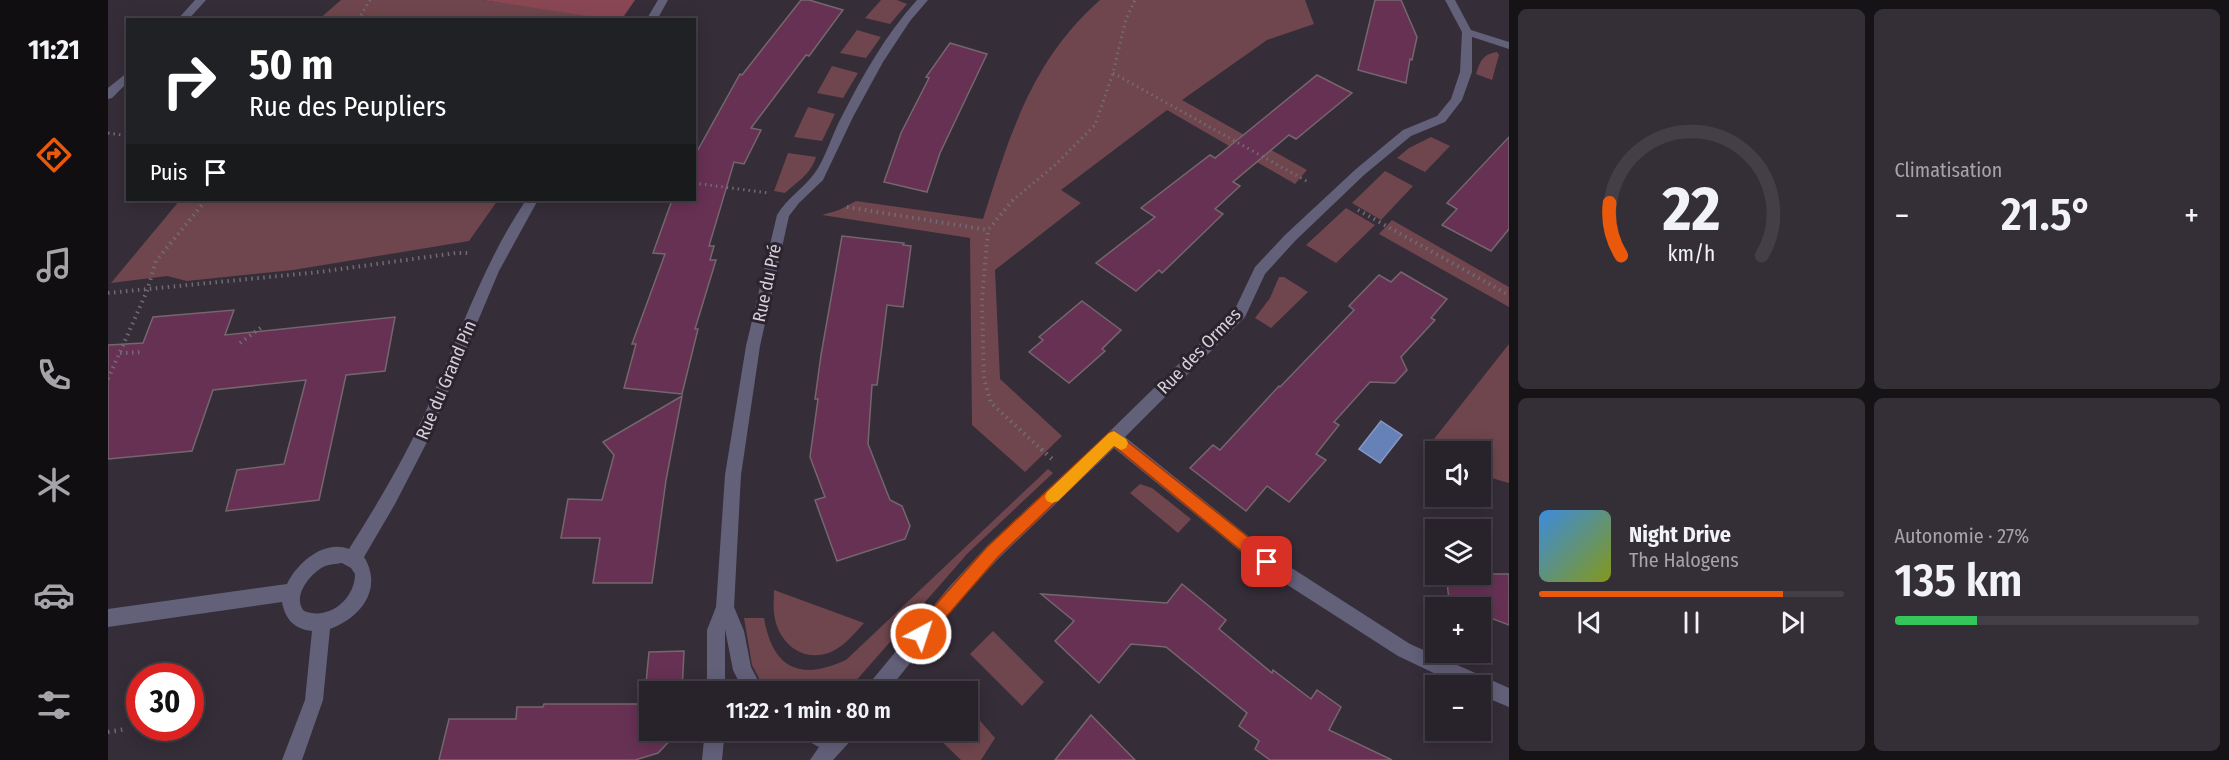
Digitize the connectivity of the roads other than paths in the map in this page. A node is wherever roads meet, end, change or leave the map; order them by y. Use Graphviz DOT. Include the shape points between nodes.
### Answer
graph roads {
  1 [pos="201,0"];
  2 [pos="663,0"];
  3 [pos="923,0"];
  4 [pos="1450,0"];
  5 [pos="184,18"];
  6 [pos="652,18"];
  7 [pos="1467,32"];
  8 [pos="1509,46"];
  9 [pos="126,77"];
  10 [pos="108,95"];
  11 [pos="531,201"];
  12 [pos="1114,438"];
  13 [pos="353,558"];
  14 [pos="291,592"];
  15 [pos="724,607"];
  16 [pos="108,618"];
  17 [pos="322,623"];
  18 [pos="717,681"];
  19 [pos="748,681"];
  20 [pos="884,681"];
  21 [pos="1509,698"];
  22 [pos="714,741"];
  23 [pos="838,741"];
  24 [pos="292,760"];
  25 [pos="712,760"];
  26 [pos="820,760"];
  1 -- 5 [label="street"];
  2 -- 6 [label="street"];
  3 -- 15 [label="street, Rue du Pré" via="877,62 819,177 783,215 753,346 733,475"];
  4 -- 7 [label="street, Rue des Ormes"];
  7 -- 8 [label="street"];
  7 -- 12 [label="street, Rue des Ormes" via="1466,72 1456,100 1441,119 1407,133 1290,238 1260,271 1240,313"];
  9 -- 10 [label="street"];
  11 -- 13 [label="street, Rue du Grand Pin" via="498,254 392,499"];
  12 -- 20 [label="street, Rue des Ormes" via="978,568"];
  12 -- 21 [label="street" via="1267,562 1404,650"];
  13 -- 14 [label="street" via="342,555 317,561 296,580"];
  13 -- 17 [label="street" via="364,575 358,599 335,619"];
  14 -- 16 [label="street"];
  14 -- 17 [label="street" via="290,603 300,620"];
  15 -- 18 [label="street, Rue du Pré" via="716,630"];
  15 -- 19 [label="street, Rue du Pré"];
  17 -- 24 [label="street" via="315,700"];
  22 -- 25 [label="street"];
  23 -- 26 [label="street"];
}
